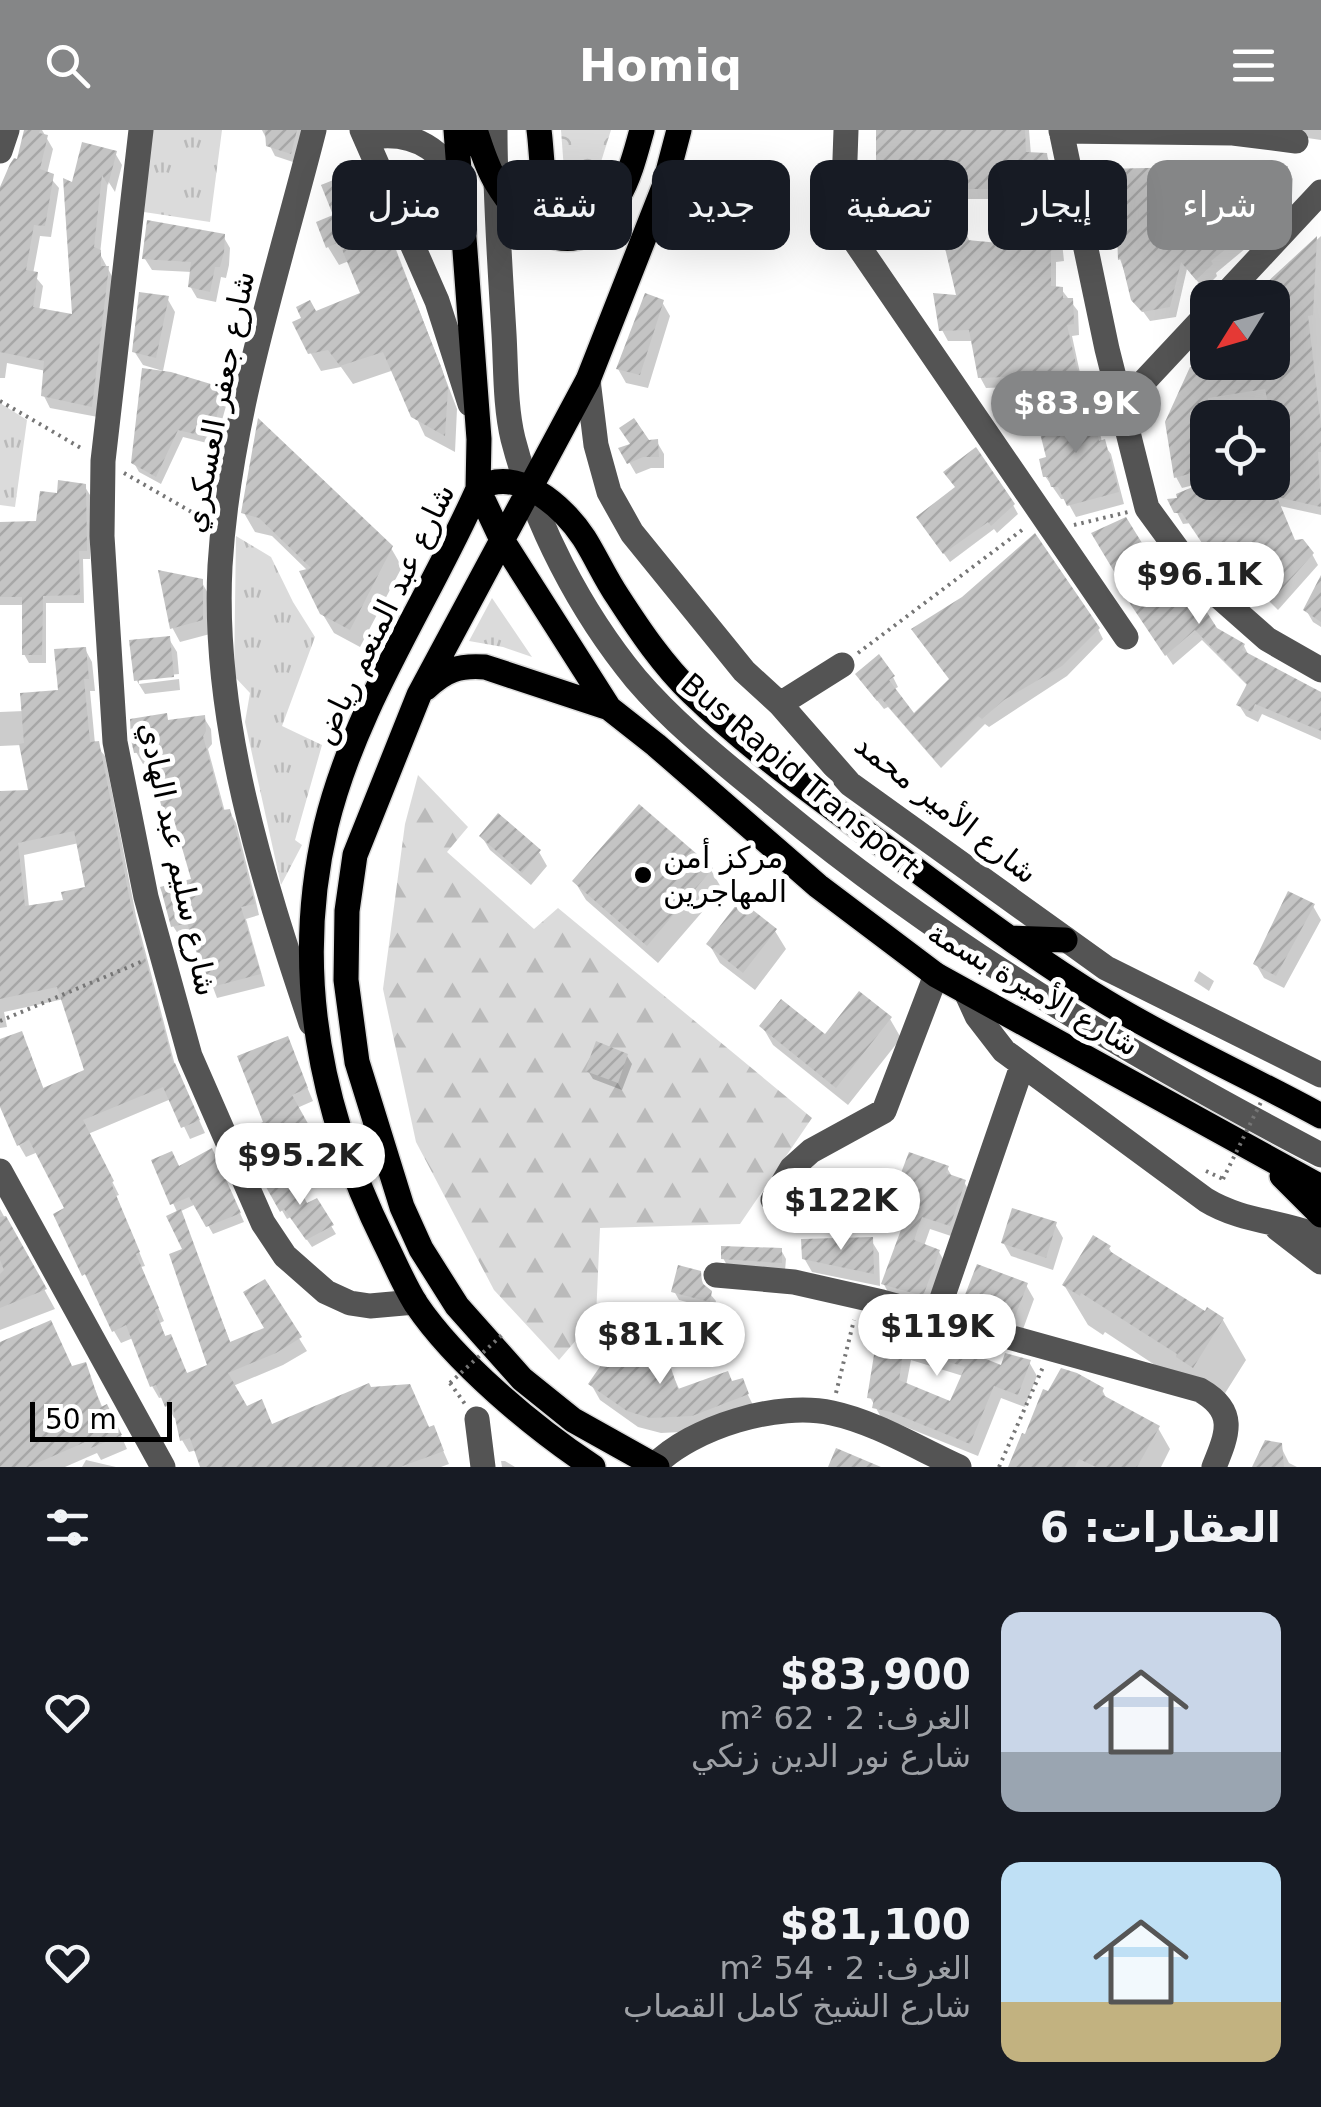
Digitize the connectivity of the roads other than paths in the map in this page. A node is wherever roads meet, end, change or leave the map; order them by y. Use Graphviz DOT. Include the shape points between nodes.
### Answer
graph roads {
  1 [pos="7,130"];
  2 [pos="141,130"];
  3 [pos="314,130"];
  4 [pos="456,130"];
  5 [pos="475,130"];
  6 [pos="495,130"];
  7 [pos="539,130"];
  8 [pos="642,130"];
  9 [pos="679,130"];
  10 [pos="846,130"];
  11 [pos="1061,130"];
  12 [pos="1233,131"];
  13 [pos="364,134"];
  14 [pos="1296,141"];
  15 [pos="0,151"];
  16 [pos="445,160"];
  17 [pos="457,160"];
  18 [pos="543,160"];
  19 [pos="630,160"];
  20 [pos="495,181"];
  21 [pos="497,184"];
  22 [pos="1321,192"];
  23 [pos="463,250"];
  24 [pos="1239,280"];
  25 [pos="1190,332"];
  26 [pos="588,380"];
  27 [pos="1120,406"];
  28 [pos="476,418"];
  29 [pos="488,485"];
  30 [pos="530,488"];
  31 [pos="502,540"];
  32 [pos="1126,637"];
  33 [pos="842,665"];
  34 [pos="1321,670"];
  35 [pos="419,695"];
  36 [pos="780,704"];
  37 [pos="609,708"];
  38 [pos="1010,938"];
  39 [pos="1065,940"];
  40 [pos="936,975"];
  41 [pos="966,992"];
  42 [pos="317,1038"];
  43 [pos="1022,1066"];
  44 [pos="1321,1075"];
  45 [pos="1321,1116"];
  46 [pos="1261,1155"];
  47 [pos="1321,1156"];
  48 [pos="0,1172"];
  49 [pos="1321,1187"];
  50 [pos="773,1200"];
  51 [pos="1321,1214"];
  52 [pos="1271,1223"];
  53 [pos="1321,1236"];
  54 [pos="1321,1262"];
  55 [pos="716,1274"];
  56 [pos="414,1302"];
  57 [pos="936,1316"];
  58 [pos="477,1420"];
  59 [pos="655,1466"];
  60 [pos="164,1467"];
  61 [pos="483,1467"];
  62 [pos="592,1467"];
  63 [pos="959,1467"];
  64 [pos="1214,1467"];
  1 -- 15 [label="street"];
  2 -- 56 [label="street, شارع سليم عبد الهادي" via="102,461 104,607 115,742 161,953 190,1056 263,1223 285,1256 326,1292 350,1302"];
  3 -- 42 [label="street, شارع جعفر العسكري" via="230,480 220,636 230,724 285,946"];
  4 -- 17 [label="main road"];
  5 -- 20 [label="main road"];
  6 -- 20 [label="street, Bus Rapid Transport"];
  7 -- 18 [label="main road"];
  8 -- 19 [label="main road"];
  9 -- 26 [label="main road" via="664,187"];
  10 -- 32 [label="street" via="848,231"];
  11 -- 12 [label="street"];
  11 -- 27 [label="street"];
  12 -- 14 [label="street"];
  13 -- 16 [label="street" via="396,134"];
  13 -- 28 [label="street" via="438,301"];
  20 -- 21 [label="main road"];
  20 -- 30 [label="street, Bus Rapid Transport" via="512,436"];
  22 -- 24 [label="street"];
  23 -- 28 [label="main road"];
  25 -- 27 [label="street"];
  26 -- 30 [label="main road"];
  26 -- 36 [label="street, شارع الأمير محمد" via="596,445 620,515 744,671"];
  27 -- 34 [label="street" via="1147,508 1199,579 1267,638"];
  28 -- 29 [label="main road"];
  29 -- 30 [label="main road, شارع الأميرة بسمة"];
  29 -- 31 [label="main road, شارع الأميرة بسمة"];
  29 -- 42 [label="main road, شارع عبد المنعم رياض" via="370,706 326,825 310,924"];
  30 -- 31 [label="main road"];
  30 -- 38 [label="main road, شارع الأميرة بسمة" via="574,523 614,592 688,690 746,744"];
  30 -- 47 [label="street, Bus Rapid Transport" via="589,613 637,680 690,734 950,938 1080,1024"];
  31 -- 35 [label="main road"];
  31 -- 37 [label="main road, شارع الأميرة بسمة"];
  33 -- 36 [label="street"];
  35 -- 37 [label="main road" via="438,676 485,667"];
  35 -- 59 [label="main road" via="354,855 346,911 346,980 357,1062 376,1127 415,1235 457,1306 498,1355 572,1420"];
  36 -- 39 [label="street, شارع الأمير محمد" via="850,784"];
  37 -- 40 [label="main road, شارع الأميرة بسمة" via="818,886"];
  38 -- 39 [label="main road"];
  38 -- 45 [label="main road, شارع الأميرة بسمة" via="1108,1003"];
  39 -- 44 [label="street, شارع الأمير محمد" via="1148,992"];
  40 -- 41 [label="main road, شارع الأميرة بسمة"];
  40 -- 50 [label="street" via="884,1111 811,1151"];
  41 -- 43 [label="street" via="986,1030"];
  41 -- 46 [label="main road, شارع الأميرة بسمة"];
  42 -- 56 [label="main road, شارع عبد المنعم رياض" via="340,1134"];
  43 -- 52 [label="street" via="1206,1200 1239,1217"];
  43 -- 57 [label="street"];
  46 -- 49 [label="main road, شارع الأميرة بسمة"];
  46 -- 51 [label="main road"];
  48 -- 60 [label="street"];
  52 -- 53 [label="street"];
  52 -- 54 [label="street"];
  55 -- 57 [label="street" via="794,1282"];
  56 -- 62 [label="main road, شارع عبد المنعم رياض" via="450,1348"];
  57 -- 64 [label="street" via="1212,1397 1227,1422"];
  58 -- 61 [label="street"];
  59 -- 63 [label="street" via="688,1438 719,1426 771,1414 831,1412"];
}
